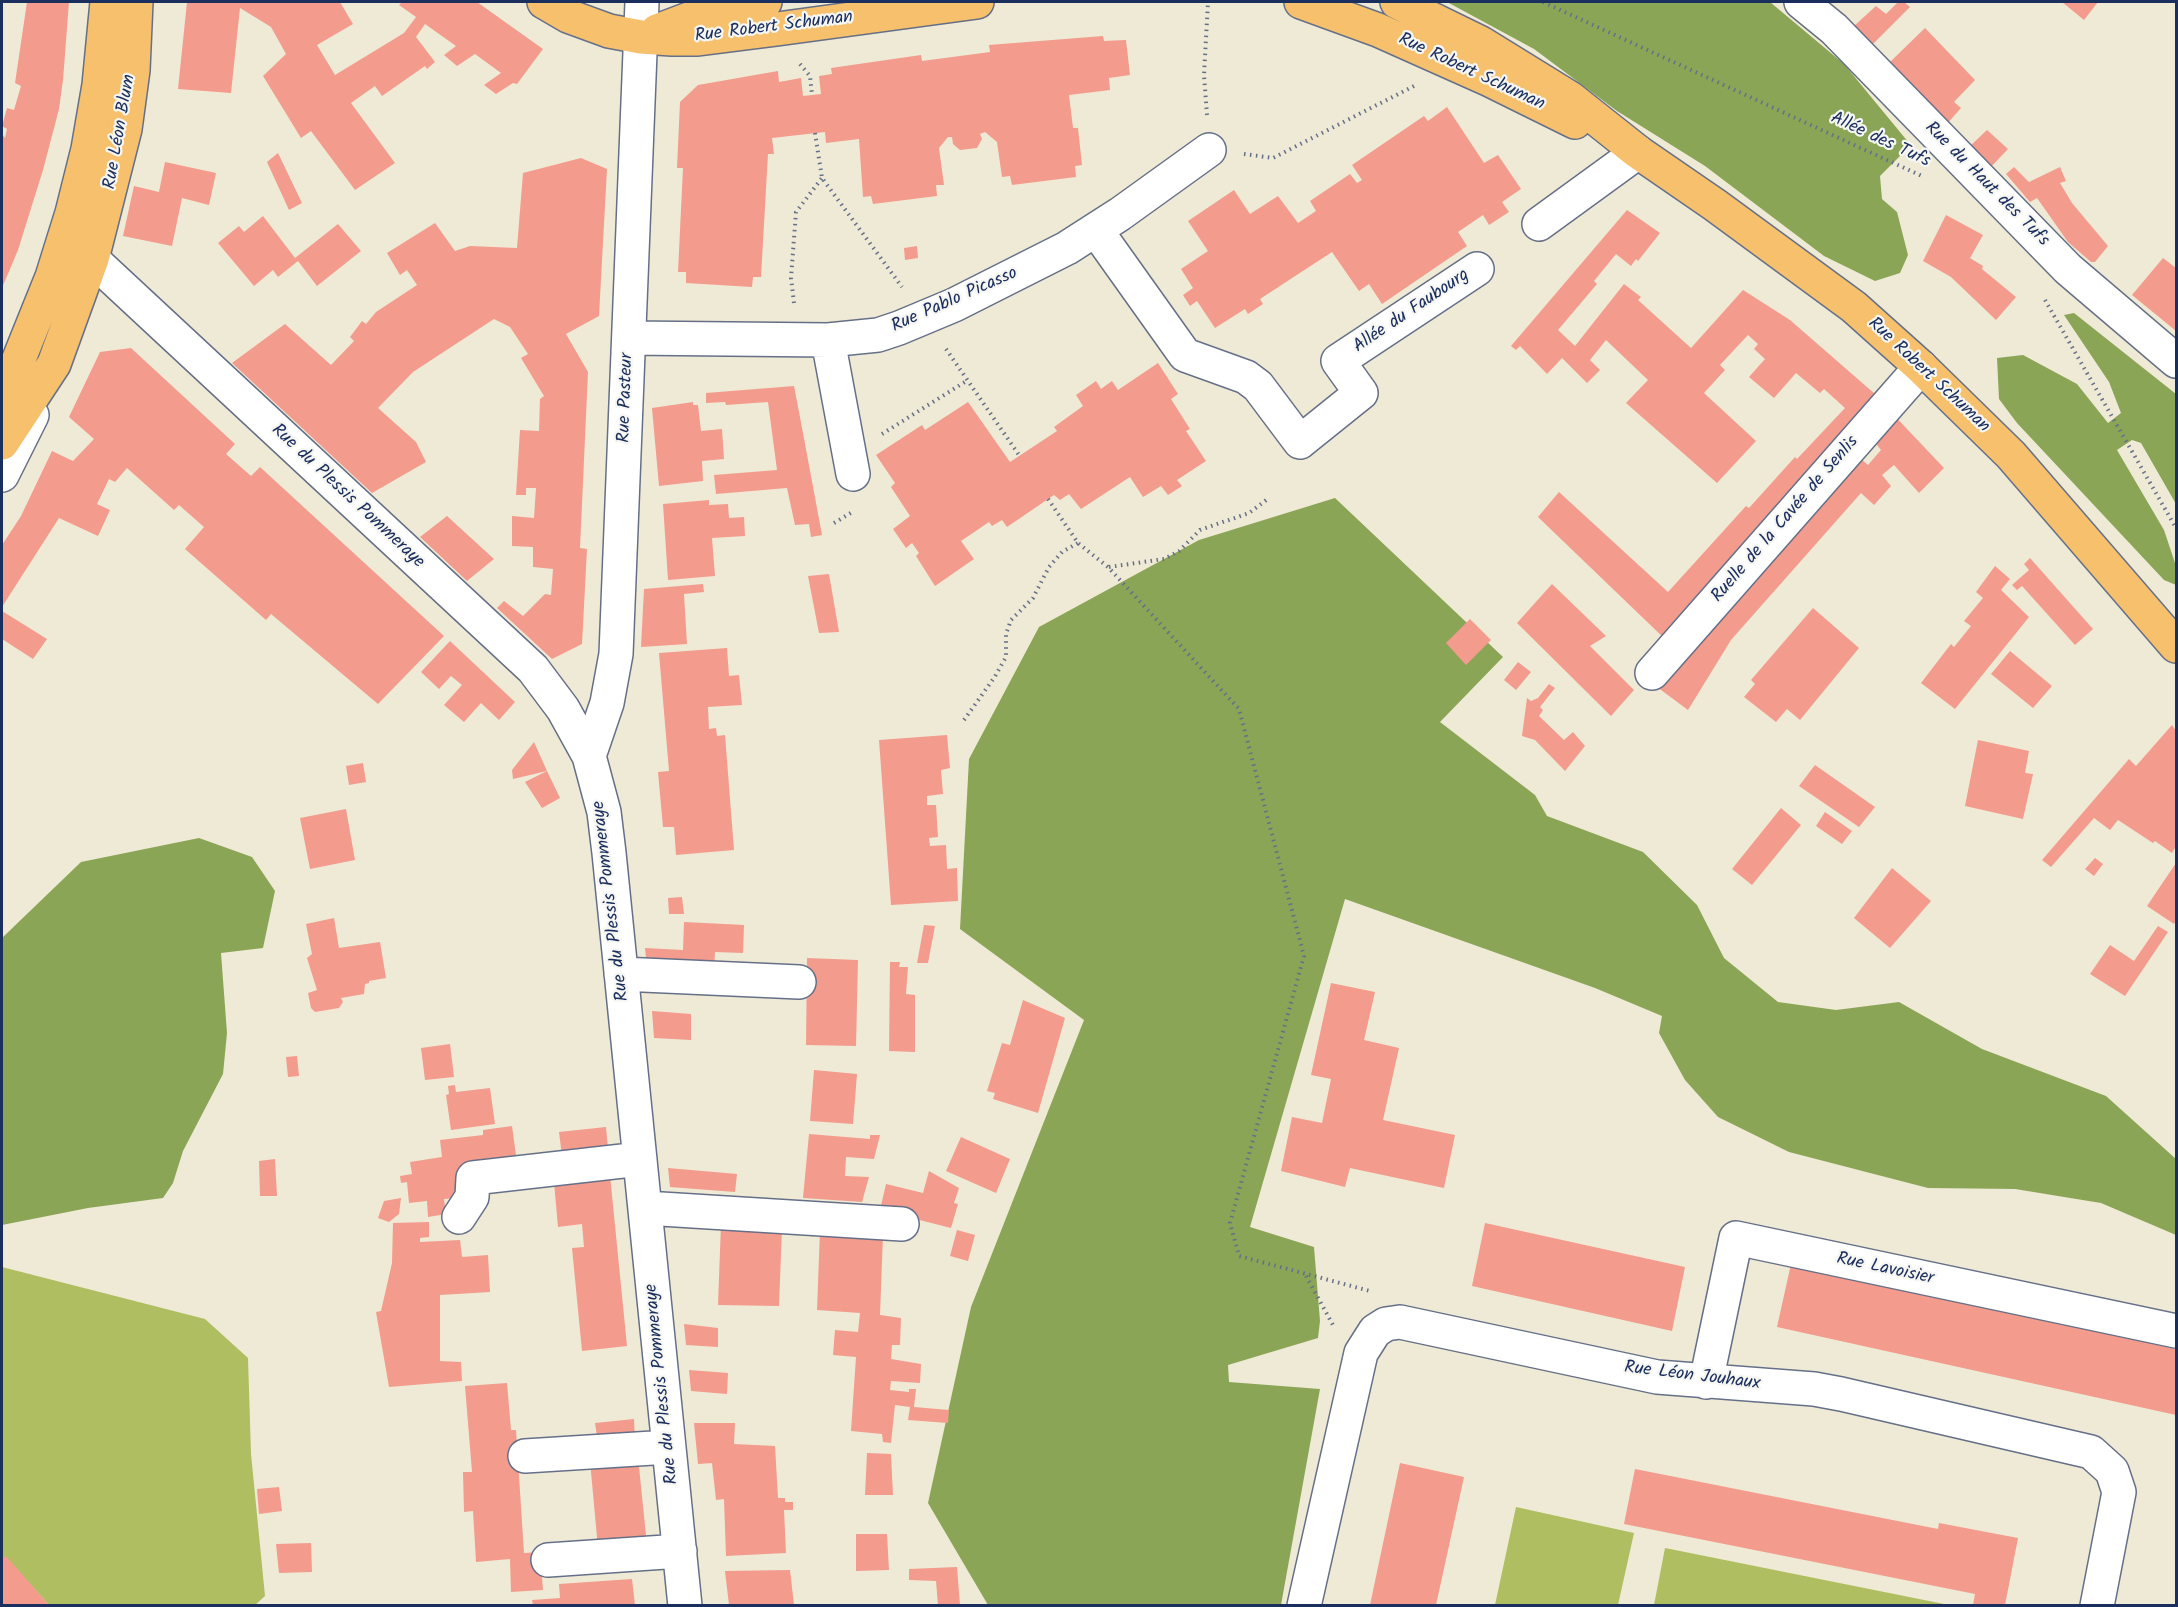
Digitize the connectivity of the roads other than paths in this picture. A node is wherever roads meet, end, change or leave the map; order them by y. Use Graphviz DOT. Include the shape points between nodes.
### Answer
graph roads {
  1 [pos="107,2"];
  2 [pos="136,2"];
  3 [pos="544,2"];
  4 [pos="642,2"];
  5 [pos="765,2"];
  6 [pos="977,2"];
  7 [pos="1301,2"];
  8 [pos="1397,2"];
  9 [pos="1801,2"];
  10 [pos="641,37"];
  11 [pos="1209,150"];
  12 [pos="1638,153"];
  13 [pos="72,213"];
  14 [pos="1539,224"];
  15 [pos="1096,230"];
  16 [pos="92,260"];
  17 [pos="1477,269"];
  18 [pos="629,338"];
  19 [pos="814,340"];
  20 [pos="2176,361"];
  21 [pos="54,364"];
  22 [pos="1921,367"];
  23 [pos="2,401"];
  24 [pos="2,442"];
  25 [pos="853,474"];
  26 [pos="2,475"];
  27 [pos="2176,646"];
  28 [pos="1652,673"];
  29 [pos="589,756"];
  30 [pos="621,974"];
  31 [pos="799,982"];
  32 [pos="640,1160"];
  33 [pos="645,1208"];
  34 [pos="459,1217"];
  35 [pos="902,1224"];
  36 [pos="2176,1331"];
  37 [pos="1706,1382"];
  38 [pos="669,1447"];
  39 [pos="525,1456"];
  40 [pos="680,1551"];
  41 [pos="548,1560"];
  42 [pos="685,1605"];
  43 [pos="1305,1605"];
  44 [pos="2097,1605"];
  1 -- 13 [label="main road, Rue Léon Blum" via="99,85"];
  2 -- 16 [label="main road, Rue Léon Blum" via="125,129"];
  3 -- 10 [label="main road, Rue Robert Schuman" via="590,25"];
  4 -- 10 [label="street, Rue Pasteur"];
  5 -- 10 [label="main road, Rue Robert Schuman" via="702,14"];
  6 -- 10 [label="main road, Rue Robert Schuman" via="698,39"];
  7 -- 12 [label="main road, Rue Robert Schuman" via="1456,65"];
  8 -- 12 [label="main road, Rue Robert Schuman" via="1472,38 1542,80"];
  9 -- 20 [label="street, Rue du Haut des Tufs" via="1834,29 2101,299"];
  10 -- 18 [label="street, Rue Pasteur"];
  11 -- 15 [label="street, Rue Pablo Picasso"];
  12 -- 14 [label="street"];
  12 -- 22 [label="main road, Rue Robert Schuman" via="1838,294"];
  13 -- 16 [label="street"];
  13 -- 23 [label="main road, Rue Léon Blum" via="49,286"];
  15 -- 17 [label="street, Allée du Faubourg" via="1185,355 1252,382 1300,442 1361,393 1338,361"];
  15 -- 19 [label="street, Rue Pablo Picasso" via="1046,260 925,318 878,335"];
  16 -- 21 [label="main road, Rue Léon Blum"];
  16 -- 29 [label="street, Rue du Plessis Pommeraye" via="533,669 563,709"];
  18 -- 19 [label="street, Rue Pablo Picasso"];
  18 -- 29 [label="street, Rue Pasteur" via="616,654 607,703"];
  19 -- 25 [label="street"];
  21 -- 24 [label="main road, Rue Léon Blum"];
  21 -- 26 [label="street, Rue Léon Blum"];
  22 -- 27 [label="main road, Rue Robert Schuman" via="2032,478"];
  22 -- 28 [label="street, Ruelle de la Cavée de Senlis"];
  29 -- 30 [label="street, Rue du Plessis Pommeraye" via="604,812"];
  30 -- 31 [label="street"];
  30 -- 32 [label="street, Rue du Plessis Pommeraye"];
  32 -- 33 [label="street, Rue du Plessis Pommeraye"];
  32 -- 34 [label="street" via="473,1178 472,1197"];
  33 -- 35 [label="street"];
  33 -- 38 [label="street, Rue du Plessis Pommeraye"];
  36 -- 37 [label="street, Rue Lavoisier" via="1737,1238"];
  37 -- 43 [label="street, Rue Léon Jouhaux" via="1639,1374 1400,1322 1386,1324 1367,1339 1356,1367"];
  37 -- 44 [label="street, Rue Léon Jouhaux" via="1814,1389 2091,1452 2112,1471 2119,1492"];
  38 -- 39 [label="street"];
  38 -- 40 [label="street, Rue du Plessis Pommeraye"];
  40 -- 41 [label="street"];
  40 -- 42 [label="street, Rue du Plessis Pommeraye"];
}
